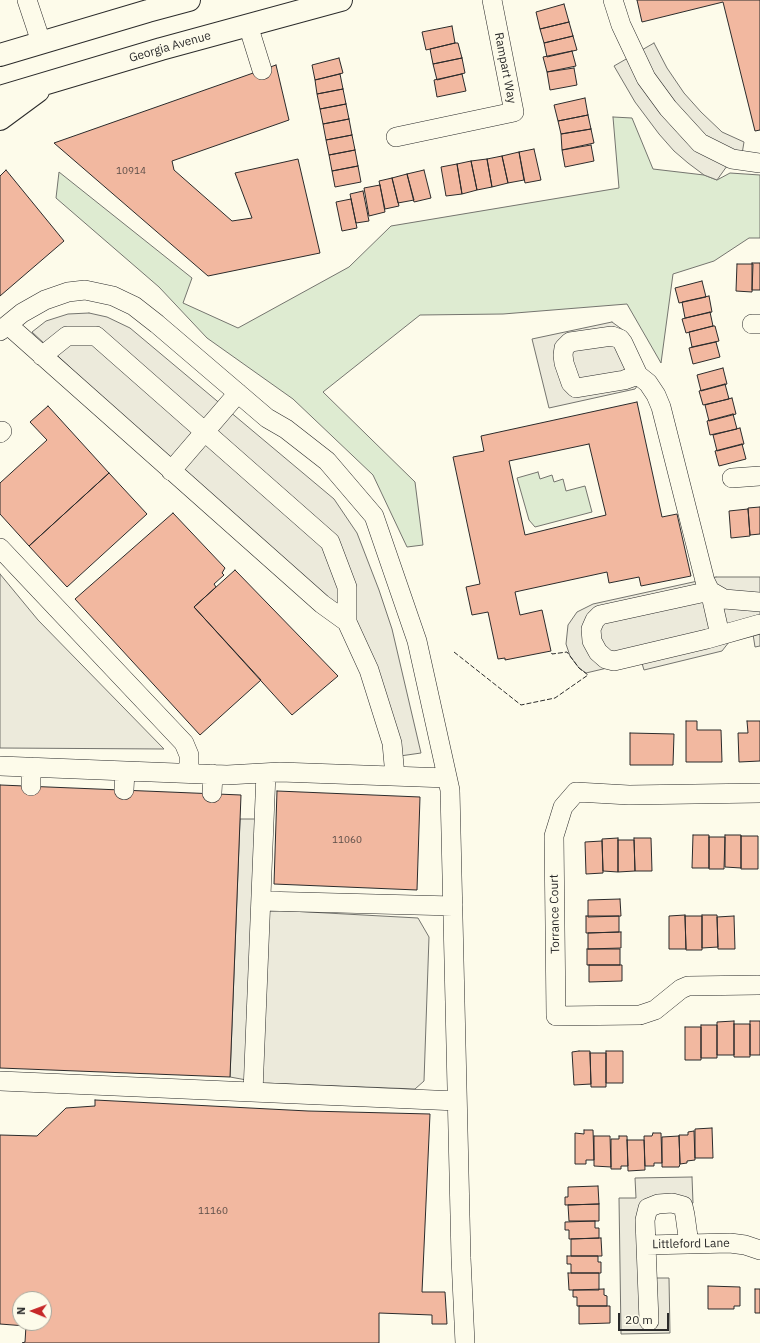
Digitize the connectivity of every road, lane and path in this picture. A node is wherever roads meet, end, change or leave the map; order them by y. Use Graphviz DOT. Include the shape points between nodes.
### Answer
graph roads {
  1 [pos="27,0"];
  2 [pos="189,0"];
  3 [pos="341,0"];
  4 [pos="492,0"];
  5 [pos="613,0"];
  6 [pos="148,5"];
  7 [pos="248,25"];
  8 [pos="41,42"];
  9 [pos="0,55"];
  10 [pos="0,70"];
  11 [pos="262,70"];
  12 [pos="50,82"];
  13 [pos="0,97"];
  14 [pos="0,120"];
  15 [pos="396,137"];
  16 [pos="760,162"];
  17 [pos="4,328"];
  18 [pos="42,356"];
  19 [pos="638,375"];
  20 [pos="238,393"];
  21 [pos="205,432"];
  22 [pos="170,471"];
  23 [pos="760,476"];
  24 [pos="732,478"];
  25 [pos="0,548"];
  26 [pos="710,591"];
  27 [pos="760,602"];
  28 [pos="347,622"];
  29 [pos="760,624"];
  30 [pos="720,635"];
  31 [pos="0,766"];
  32 [pos="31,767"];
  33 [pos="125,771"];
  34 [pos="189,773"];
  35 [pos="266,773"];
  36 [pos="213,774"];
  37 [pos="395,776"];
  38 [pos="447,778"];
  39 [pos="31,786"];
  40 [pos="124,790"];
  41 [pos="212,793"];
  42 [pos="760,794"];
  43 [pos="261,901"];
  44 [pos="453,906"];
  45 [pos="758,985"];
  46 [pos="0,1082"];
  47 [pos="253,1092"];
  48 [pos="457,1101"];
  49 [pos="689,1244"];
  50 [pos="646,1245"];
  51 [pos="760,1250"];
  52 [pos="649,1321"];
  53 [pos="465,1343"];
  1 -- 8 [label="street"];
  2 -- 6 [label="main road"];
  3 -- 7 [label="main road, Georgia Avenue"];
  4 -- 15 [label="street, Rampart Way" via="514,112"];
  5 -- 16 [label="street" via="621,25 646,78 673,114 700,143 732,159"];
  6 -- 8 [label="main road"];
  7 -- 11 [label="street"];
  7 -- 12 [label="main road, Georgia Avenue"];
  8 -- 9 [label="main road"];
  8 -- 10 [label="main road"];
  12 -- 13 [label="main road, Georgia Avenue"];
  12 -- 14 [label="main road"];
  17 -- 18 [label="street"];
  17 -- 20 [label="street" via="22,313 45,300 68,292 84,290 113,296 134,306"];
  18 -- 21 [label="street" via="67,336 96,336"];
  18 -- 22 [label="street"];
  19 -- 26 [label="street" via="648,383 661,407 702,569"];
  20 -- 21 [label="street"];
  20 -- 38 [label="street" via="267,418 286,428 327,461 374,516 417,641"];
  21 -- 22 [label="street"];
  21 -- 28 [label="street" via="330,542 347,587"];
  22 -- 28 [label="street" via="322,604"];
  23 -- 24 [label="street"];
  25 -- 34 [label="street" via="184,743 189,756"];
  26 -- 27 [label="street" via="724,599"];
  26 -- 30 [label="street"];
  26 -- 30 [label="street" via="600,615 591,628 592,641 606,660 614,661"];
  28 -- 37 [label="street" via="369,670 392,743"];
  29 -- 30 [label="street"];
  31 -- 32 [label="street"];
  32 -- 33 [label="street"];
  32 -- 39 [label="street"];
  33 -- 34 [label="street"];
  33 -- 40 [label="street"];
  34 -- 36 [label="street"];
  35 -- 36 [label="street"];
  35 -- 37 [label="street"];
  35 -- 43 [label="street"];
  36 -- 41 [label="street"];
  37 -- 38 [label="street"];
  38 -- 44 [label="street" via="450,790"];
  42 -- 45 [label="street, Torrance Court" via="629,795 576,792 563,807 554,836 556,1016 640,1015 655,1010 688,986"];
  43 -- 44 [label="street"];
  43 -- 47 [label="street"];
  44 -- 48 [label="street"];
  46 -- 47 [label="street"];
  47 -- 48 [label="street"];
  48 -- 53 [label="street"];
  49 -- 50 [label="street, Littleford Lane"];
  49 -- 50 [label="street" via="683,1206 672,1203 648,1208 645,1220"];
  49 -- 51 [label="street, Littleford Lane" via="730,1243"];
  50 -- 52 [label="street"];
}
